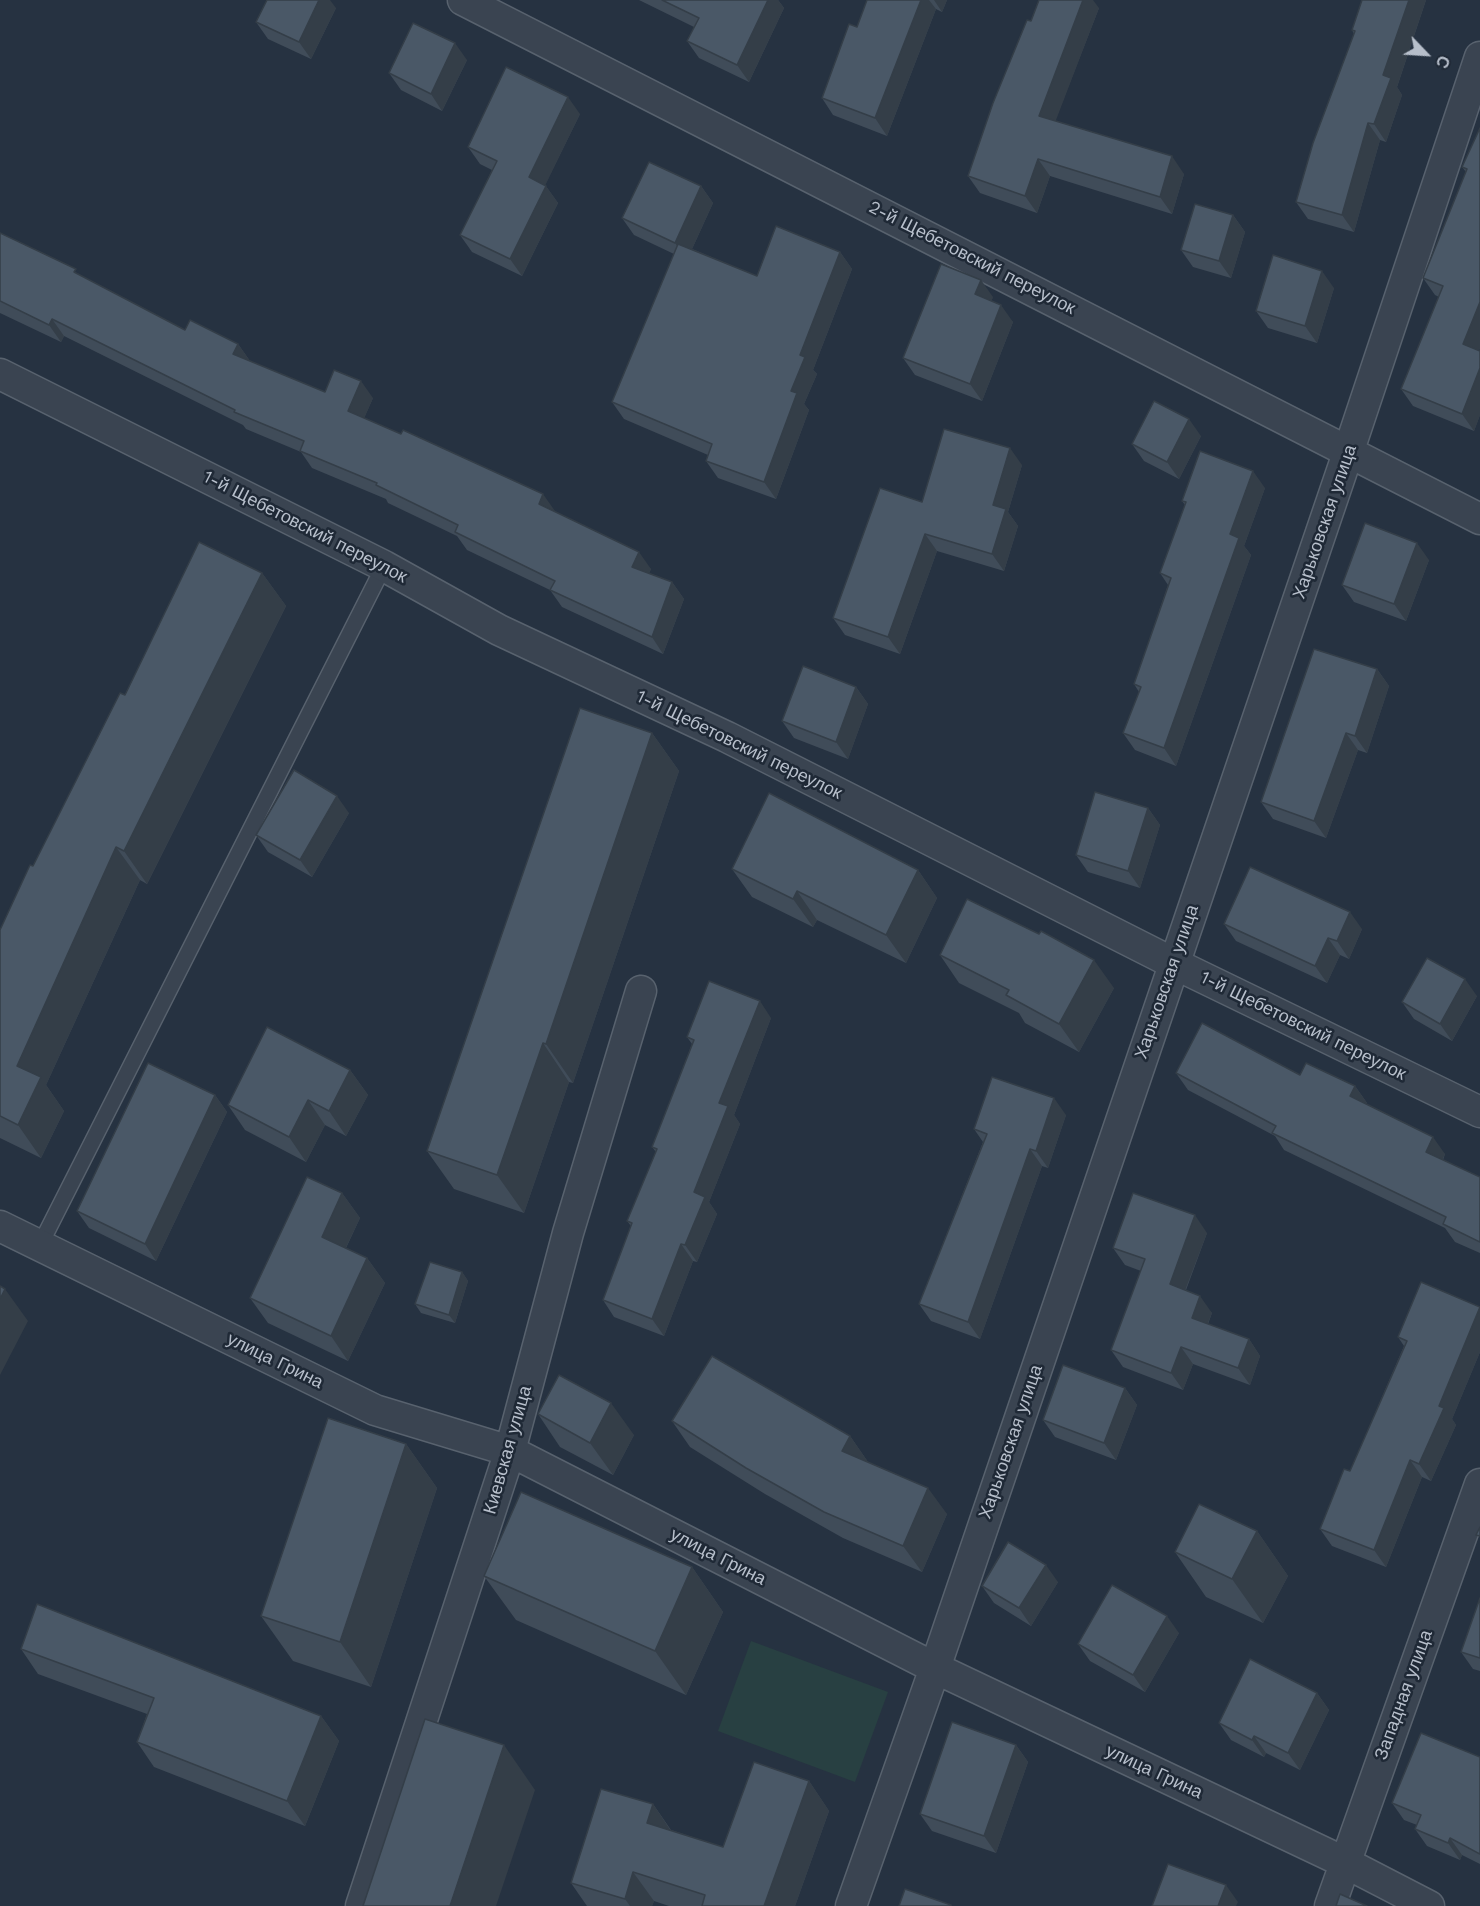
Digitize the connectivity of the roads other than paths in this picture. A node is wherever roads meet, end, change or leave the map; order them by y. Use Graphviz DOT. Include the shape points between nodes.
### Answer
graph roads {
  1 [pos="463,0"];
  2 [pos="1480,57"];
  3 [pos="0,374"];
  4 [pos="1348,453"];
  5 [pos="1480,519"];
  6 [pos="384,566"];
  7 [pos="1173,963"];
  8 [pos="641,991"];
  9 [pos="1480,1112"];
  10 [pos="0,1226"];
  11 [pos="39,1247"];
  12 [pos="510,1451"];
  13 [pos="1480,1484"];
  14 [pos="934,1668"];
  15 [pos="1344,1862"];
  16 [pos="361,1906"];
  17 [pos="851,1906"];
  18 [pos="1330,1906"];
  19 [pos="1429,1906"];
  1 -- 4 [label="street, 2-й Щебетовский переулок"];
  2 -- 4 [label="street, Харьковская улица"];
  3 -- 6 [label="street, 1-й Щебетовский переулок"];
  4 -- 5 [label="street, 2-й Щебетовский переулок"];
  4 -- 7 [label="street, Харьковская улица"];
  6 -- 7 [label="street, 1-й Щебетовский переулок" via="499,630 727,737"];
  6 -- 11 [label="lane"];
  7 -- 9 [label="street, 1-й Щебетовский переулок"];
  7 -- 14 [label="street, Харьковская улица"];
  8 -- 12 [label="street, Киевская улица" via="568,1233"];
  10 -- 11 [label="street, улица Грина"];
  11 -- 12 [label="street, улица Грина" via="375,1410"];
  12 -- 14 [label="street, улица Грина"];
  12 -- 16 [label="street, Киевская улица"];
  13 -- 15 [label="street, Западная улица"];
  14 -- 15 [label="street, улица Грина"];
  14 -- 17 [label="street, Харьковская улица"];
  15 -- 18 [label="street, Западная улица"];
  15 -- 19 [label="street, улица Грина"];
}
